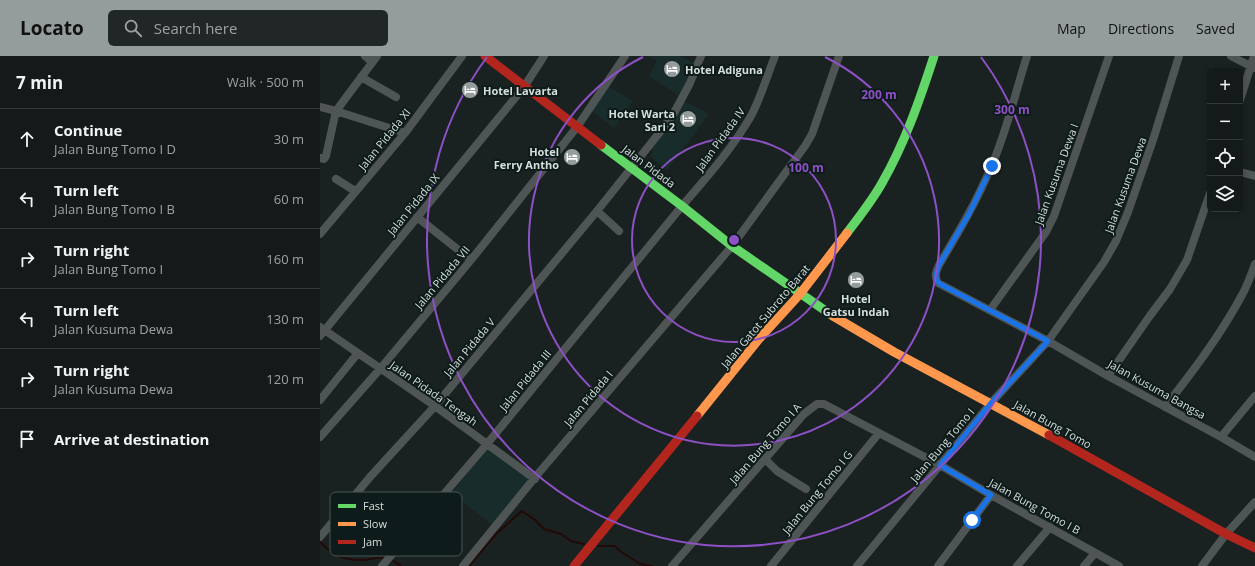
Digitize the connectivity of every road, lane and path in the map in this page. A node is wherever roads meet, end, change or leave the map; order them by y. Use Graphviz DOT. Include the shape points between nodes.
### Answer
graph roads {
  1 [pos="365,56"];
  2 [pos="462,56"];
  3 [pos="485,56"];
  4 [pos="544,56"];
  5 [pos="625,56"];
  6 [pos="701,56"];
  7 [pos="775,56"];
  8 [pos="840,56"];
  9 [pos="934,56"];
  10 [pos="1027,56"];
  11 [pos="1109,56"];
  12 [pos="1180,56"];
  13 [pos="1231,56"];
  14 [pos="1254,56"];
  15 [pos="374,59"];
  16 [pos="1253,67"];
  17 [pos="361,77"];
  18 [pos="524,87"];
  19 [pos="1243,92"];
  20 [pos="396,98"];
  21 [pos="320,107"];
  22 [pos="336,111"];
  23 [pos="577,127"];
  24 [pos="405,133"];
  25 [pos="320,158"];
  26 [pos="631,167"];
  27 [pos="1243,173"];
  28 [pos="1255,176"];
  29 [pos="336,179"];
  30 [pos="355,192"];
  31 [pos="1207,202"];
  32 [pos="682,206"];
  33 [pos="597,211"];
  34 [pos="417,217"];
  35 [pos="619,230"];
  36 [pos="320,234"];
  37 [pos="732,246"];
  38 [pos="471,260"];
  39 [pos="1255,264"];
  40 [pos="800,294"];
  41 [pos="990,310"];
  42 [pos="322,331"];
  43 [pos="1048,341"];
  44 [pos="358,353"];
  45 [pos="380,369"];
  46 [pos="1108,376"];
  47 [pos="1255,396"];
  48 [pos="320,400"];
  49 [pos="991,403"];
  50 [pos="435,406"];
  51 [pos="1165,407"];
  52 [pos="879,433"];
  53 [pos="320,437"];
  54 [pos="1222,437"];
  55 [pos="487,444"];
  56 [pos="1255,457"];
  57 [pos="765,459"];
  58 [pos="940,465"];
  59 [pos="534,479"];
  60 [pos="806,489"];
  61 [pos="358,492"];
  62 [pos="446,492"];
  63 [pos="991,495"];
  64 [pos="1255,502"];
  65 [pos="330,525"];
  66 [pos="1050,527"];
  67 [pos="1226,534"];
  68 [pos="320,537"];
  69 [pos="1255,548"];
  70 [pos="1095,552"];
  71 [pos="391,556"];
  72 [pos="382,566"];
  73 [pos="463,566"];
  74 [pos="574,566"];
  75 [pos="672,566"];
  76 [pos="771,566"];
  77 [pos="858,566"];
  78 [pos="938,566"];
  79 [pos="1017,566"];
  80 [pos="1084,566"];
  81 [pos="1119,566"];
  82 [pos="1202,566"];
  1 -- 15 [label="street"];
  2 -- 24 [label="street, Jalan Pidada XI"];
  3 -- 18 [label="main road, Jalan Pidada"];
  4 -- 18 [label="street, Jalan Pidada IX"];
  5 -- 23 [label="street, Jalan Pidada VII"];
  6 -- 26 [label="street, Jalan Pidada V" via="674,113"];
  7 -- 32 [label="street, Jalan Pidada IV" via="752,115 712,171"];
  8 -- 37 [label="street, Jalan Pidada I" via="812,134"];
  9 -- 40 [label="main road, Jalan Gatot Subroto Barat" via="906,134 882,183"];
  10 -- 41 [label="street" via="992,166 936,273 938,283"];
  11 -- 41 [label="street, Jalan Kusuma Dewa I" via="1054,216 1046,232"];
  12 -- 43 [label="street, Jalan Kusuma Dewa" via="1139,182 1116,241 1095,276"];
  13 -- 16 [label="street"];
  14 -- 16 [label="street"];
  15 -- 17 [label="street"];
  16 -- 19 [label="street"];
  17 -- 20 [label="street"];
  17 -- 22 [label="street"];
  18 -- 23 [label="main road, Jalan Pidada"];
  18 -- 34 [label="street, Jalan Pidada IX"];
  21 -- 22 [label="street"];
  22 -- 24 [label="street"];
  22 -- 25 [label="street" via="326,156 324,159"];
  23 -- 26 [label="main road, Jalan Pidada"];
  23 -- 38 [label="street, Jalan Pidada VII"];
  24 -- 30 [label="street, Jalan Pidada XI"];
  26 -- 32 [label="main road, Jalan Pidada"];
  26 -- 33 [label="street, Jalan Pidada V"];
  27 -- 28 [label="street"];
  29 -- 30 [label="street"];
  30 -- 36 [label="street, Jalan Pidada XI"];
  31 -- 46 [label="street" via="1187,260 1174,284"];
  32 -- 37 [label="main road, Jalan Pidada"];
  32 -- 55 [label="street, Jalan Pidada III"];
  33 -- 35 [label="street"];
  33 -- 50 [label="street, Jalan Pidada V"];
  34 -- 38 [label="street"];
  34 -- 42 [label="street, Jalan Pidada IX"];
  37 -- 40 [label="main road, Jalan Pidada"];
  37 -- 59 [label="street, Jalan Pidada I"];
  38 -- 45 [label="street, Jalan Pidada VII"];
  39 -- 51 [label="street" via="1223,328"];
  40 -- 49 [label="main road, Jalan Bung Tomo" via="848,326"];
  40 -- 74 [label="main road, Jalan Gatot Subroto Barat" via="759,339"];
  41 -- 43 [label="street"];
  42 -- 44 [label="street, Jalan Pidada Tengah"];
  43 -- 46 [label="street, Jalan Kusuma Bangsa"];
  43 -- 49 [label="street, Jalan Bung Tomo I"];
  44 -- 45 [label="street, Jalan Pidada Tengah"];
  44 -- 48 [label="street"];
  45 -- 50 [label="street, Jalan Pidada Tengah"];
  45 -- 53 [label="street, Jalan Pidada VII"];
  46 -- 51 [label="street, Jalan Kusuma Bangsa"];
  47 -- 54 [label="street"];
  49 -- 58 [label="street, Jalan Bung Tomo I"];
  49 -- 67 [label="main road, Jalan Bung Tomo"];
  50 -- 55 [label="street, Jalan Pidada Tengah"];
  50 -- 61 [label="street, Jalan Pidada V"];
  51 -- 54 [label="street, Jalan Kusuma Bangsa"];
  52 -- 57 [label="street, Jalan Bung Tomo I A" via="824,404 817,404 804,414"];
  52 -- 58 [label="street, Jalan Bung Tomo I A"];
  52 -- 76 [label="street, Jalan Bung Tomo I G"];
  54 -- 56 [label="street, Jalan Kusuma Bangsa"];
  55 -- 59 [label="street, Jalan Pidada Tengah"];
  55 -- 62 [label="street, Jalan Pidada III"];
  57 -- 60 [label="street" via="778,471"];
  57 -- 75 [label="street, Jalan Bung Tomo I A"];
  58 -- 63 [label="street, Jalan Bung Tomo I B"];
  58 -- 77 [label="street, Jalan Bung Tomo I"];
  59 -- 73 [label="street, Jalan Pidada I"];
  63 -- 66 [label="street, Jalan Bung Tomo I B"];
  63 -- 78 [label="street"];
  64 -- 67 [label="street"];
  65 -- 68 [label="street, Jalan Pidada V"];
  66 -- 70 [label="street, Jalan Bung Tomo I B"];
  66 -- 79 [label="street"];
  67 -- 69 [label="main road, Jalan Bung Tomo"];
  67 -- 82 [label="street"];
  70 -- 80 [label="street"];
  70 -- 81 [label="street, Jalan Bung Tomo I B"];
  71 -- 72 [label="street, Jalan Pidada III"];
}
